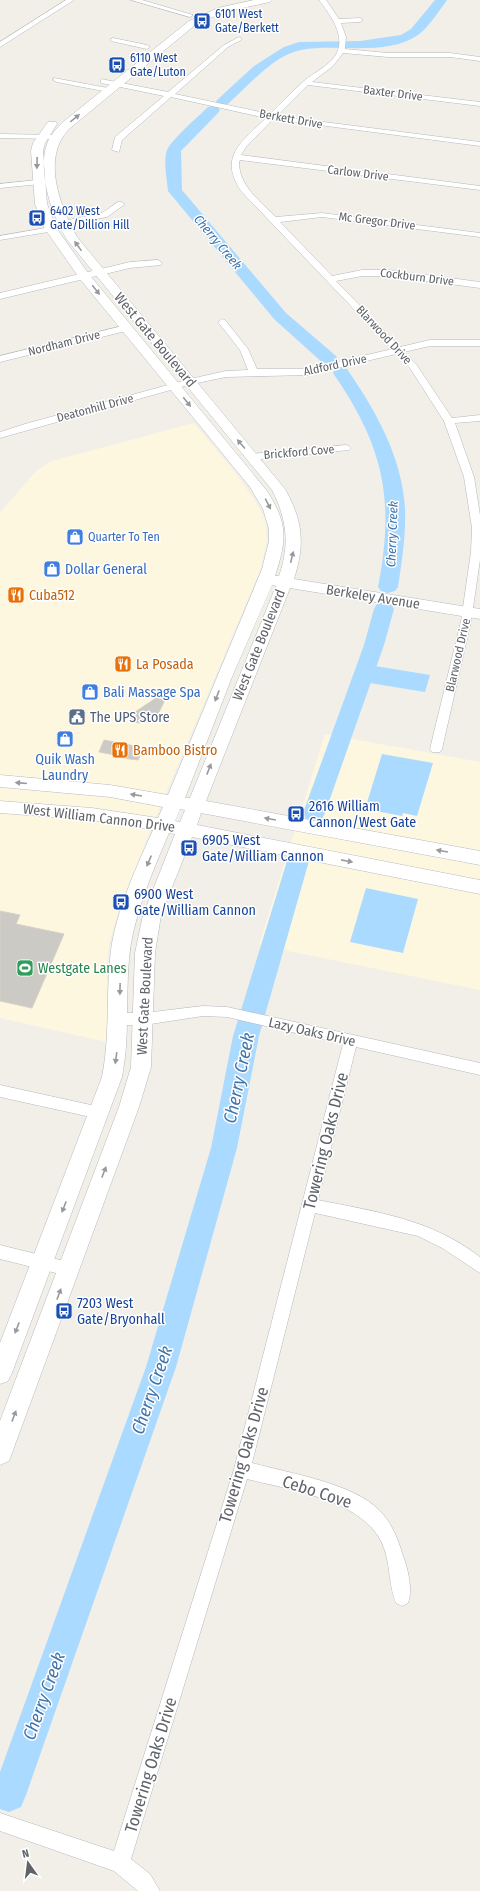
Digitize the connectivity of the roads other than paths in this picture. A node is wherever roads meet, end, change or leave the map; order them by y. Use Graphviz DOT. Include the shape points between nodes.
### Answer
graph roads {
  1 [pos="71,0"];
  2 [pos="134,0"];
  3 [pos="245,0"];
  4 [pos="267,0"];
  5 [pos="322,0"];
  6 [pos="190,15"];
  7 [pos="360,20"];
  8 [pos="337,21"];
  9 [pos="239,39"];
  10 [pos="113,40"];
  11 [pos="0,45"];
  12 [pos="147,47"];
  13 [pos="342,47"];
  14 [pos="480,59"];
  15 [pos="57,80"];
  16 [pos="306,83"];
  17 [pos="106,86"];
  18 [pos="168,95"];
  19 [pos="480,104"];
  20 [pos="270,117"];
  21 [pos="0,136"];
  22 [pos="43,136"];
  23 [pos="56,137"];
  24 [pos="480,144"];
  25 [pos="116,150"];
  26 [pos="235,157"];
  27 [pos="37,182"];
  28 [pos="0,186"];
  29 [pos="480,188"];
  30 [pos="121,204"];
  31 [pos="274,220"];
  32 [pos="63,223"];
  33 [pos="51,229"];
  34 [pos="480,235"];
  35 [pos="0,238"];
  36 [pos="158,263"];
  37 [pos="99,272"];
  38 [pos="84,276"];
  39 [pos="331,279"];
  40 [pos="480,285"];
  41 [pos="0,296"];
  42 [pos="222,322"];
  43 [pos="127,328"];
  44 [pos="480,343"];
  45 [pos="399,350"];
  46 [pos="0,359"];
  47 [pos="254,372"];
  48 [pos="190,382"];
  49 [pos="175,386"];
  50 [pos="480,418"];
  51 [pos="449,421"];
  52 [pos="0,435"];
  53 [pos="346,448"];
  54 [pos="252,457"];
  55 [pos="478,528"];
  56 [pos="266,579"];
  57 [pos="284,582"];
  58 [pos="474,614"];
  59 [pos="231,660"];
  60 [pos="253,663"];
  61 [pos="436,749"];
  62 [pos="0,781"];
  63 [pos="174,802"];
  64 [pos="195,806"];
  65 [pos="0,807"];
  66 [pos="165,825"];
  67 [pos="185,829"];
  68 [pos="480,858"];
  69 [pos="480,887"];
  70 [pos="120,1019"];
  71 [pos="144,1019"];
  72 [pos="351,1041"];
  73 [pos="480,1069"];
  74 [pos="0,1091"];
  75 [pos="100,1114"];
  76 [pos="310,1205"];
  77 [pos="0,1252"];
  78 [pos="43,1263"];
  79 [pos="480,1266"];
  80 [pos="68,1269"];
  81 [pos="0,1373"];
  82 [pos="0,1453"];
  83 [pos="242,1469"];
  84 [pos="402,1597"];
  85 [pos="0,1822"];
  86 [pos="120,1864"];
  87 [pos="150,1891"];
  1 -- 11 [label="street"];
  2 -- 6 [label="street"];
  3 -- 6 [label="main road, West Gate Boulevard"];
  4 -- 17 [label="main road, West Gate Boulevard" via="221,10 198,20"];
  5 -- 8 [label="street"];
  6 -- 12 [label="main road, West Gate Boulevard"];
  7 -- 8 [label="street"];
  8 -- 13 [label="street"];
  9 -- 18 [label="street" via="226,46"];
  10 -- 12 [label="street"];
  12 -- 17 [label="main road, West Gate Boulevard"];
  13 -- 14 [label="street" via="404,60 431,55"];
  13 -- 16 [label="street" via="333,62"];
  15 -- 17 [label="street, Berkett Drive"];
  16 -- 19 [label="street, Baxter Drive"];
  16 -- 20 [label="street"];
  17 -- 18 [label="street, Berkett Drive"];
  17 -- 22 [label="main road, West Gate Boulevard" via="52,124"];
  23 -- 17 [label="main road, West Gate Boulevard, one-way"];
  18 -- 20 [label="street, Berkett Drive"];
  18 -- 25 [label="street" via="118,139"];
  20 -- 24 [label="street, Berkett Drive"];
  20 -- 26 [label="street"];
  21 -- 22 [label="street"];
  22 -- 23 [label="street"];
  22 -- 27 [label="main road, West Gate Boulevard, one-way" via="37,151"];
  23 -- 32 [label="main road, West Gate Boulevard" via="51,150 51,176 55,201"];
  26 -- 29 [label="street, Carlow Drive"];
  26 -- 31 [label="street, Blarwood Drive" via="234,166 239,182"];
  27 -- 28 [label="street"];
  27 -- 33 [label="main road, West Gate Boulevard" via="41,204"];
  30 -- 32 [label="street" via="104,215"];
  31 -- 34 [label="street, Mc Gregor Drive" via="310,215 334,216"];
  31 -- 39 [label="street, Blarwood Drive"];
  37 -- 32 [label="main road, West Gate Boulevard, one-way"];
  33 -- 35 [label="street"];
  33 -- 38 [label="main road, West Gate Boulevard"];
  36 -- 37 [label="street" via="134,264"];
  37 -- 38 [label="street"];
  37 -- 48 [label="main road, West Gate Boulevard"];
  38 -- 41 [label="street"];
  38 -- 43 [label="main road, West Gate Boulevard, one-way"];
  39 -- 40 [label="street, Cockburn Drive" via="362,273 389,273"];
  39 -- 45 [label="street, Blarwood Drive"];
  42 -- 47 [label="street" via="244,349"];
  43 -- 46 [label="street, Nordham Drive"];
  43 -- 49 [label="main road, West Gate Boulevard"];
  44 -- 45 [label="street, Aldford Drive" via="444,342"];
  45 -- 47 [label="street, Aldford Drive" via="308,372"];
  45 -- 51 [label="street, Blarwood Drive" via="422,378"];
  47 -- 48 [label="street, Aldford Drive" via="226,374"];
  48 -- 49 [label="street, Deatonhill Drive"];
  54 -- 48 [label="main road, West Gate Boulevard, one-way"];
  49 -- 52 [label="street, Deatonhill Drive"];
  49 -- 56 [label="main road, West Gate Boulevard, one-way" via="266,499 274,516 277,537"];
  50 -- 51 [label="street"];
  51 -- 55 [label="street, Blarwood Drive" via="469,477"];
  53 -- 54 [label="street, Brickford Cove"];
  57 -- 54 [label="main road, West Gate Boulevard, one-way" via="294,555 295,540 291,518 278,489"];
  55 -- 58 [label="street, Blarwood Drive"];
  56 -- 57 [label="main road, Berkeley Avenue"];
  56 -- 59 [label="main road, West Gate Boulevard"];
  57 -- 58 [label="main road, Berkeley Avenue"];
  57 -- 60 [label="main road, West Gate Boulevard"];
  58 -- 61 [label="street, Blarwood Drive"];
  59 -- 60 [label="main road"];
  59 -- 63 [label="main road, West Gate Boulevard, one-way"];
  64 -- 60 [label="main road, West Gate Boulevard, one-way"];
  63 -- 62 [label="main road, West William Cannon Drive, one-way" via="110,791"];
  63 -- 64 [label="main road, West William Cannon Drive"];
  63 -- 66 [label="main road, West Gate Boulevard"];
  64 -- 67 [label="main road, West Gate Boulevard"];
  68 -- 64 [label="main road, West William Cannon Drive, one-way"];
  65 -- 66 [label="main road, West William Cannon Drive" via="92,814"];
  66 -- 67 [label="main road, West William Cannon Drive"];
  66 -- 70 [label="main road, West Gate Boulevard, one-way" via="135,893 124,934 120,959"];
  67 -- 69 [label="main road, West William Cannon Drive, one-way"];
  67 -- 71 [label="main road, West Gate Boulevard" via="148,926"];
  70 -- 71 [label="street, Lazy Oaks Drive"];
  70 -- 75 [label="main road, West Gate Boulevard, one-way" via="116,1060"];
  71 -- 72 [label="street, Lazy Oaks Drive" via="215,1011"];
  80 -- 71 [label="main road, West Gate Boulevard, one-way" via="129,1107 141,1067"];
  72 -- 73 [label="street, Lazy Oaks Drive"];
  72 -- 76 [label="street, Towering Oaks Drive"];
  74 -- 75 [label="street"];
  75 -- 78 [label="main road, West Gate Boulevard, one-way"];
  76 -- 79 [label="street" via="412,1227 441,1240"];
  76 -- 83 [label="street, Towering Oaks Drive"];
  77 -- 78 [label="street"];
  78 -- 80 [label="street"];
  78 -- 81 [label="main road, West Gate Boulevard, one-way"];
  82 -- 80 [label="main road, West Gate Boulevard, one-way"];
  83 -- 84 [label="street, Cebo Cove" via="335,1494 355,1503 373,1516 388,1536 397,1562"];
  83 -- 86 [label="street, Towering Oaks Drive"];
  85 -- 86 [label="street"];
  86 -- 87 [label="street" via="143,1881"];
}
